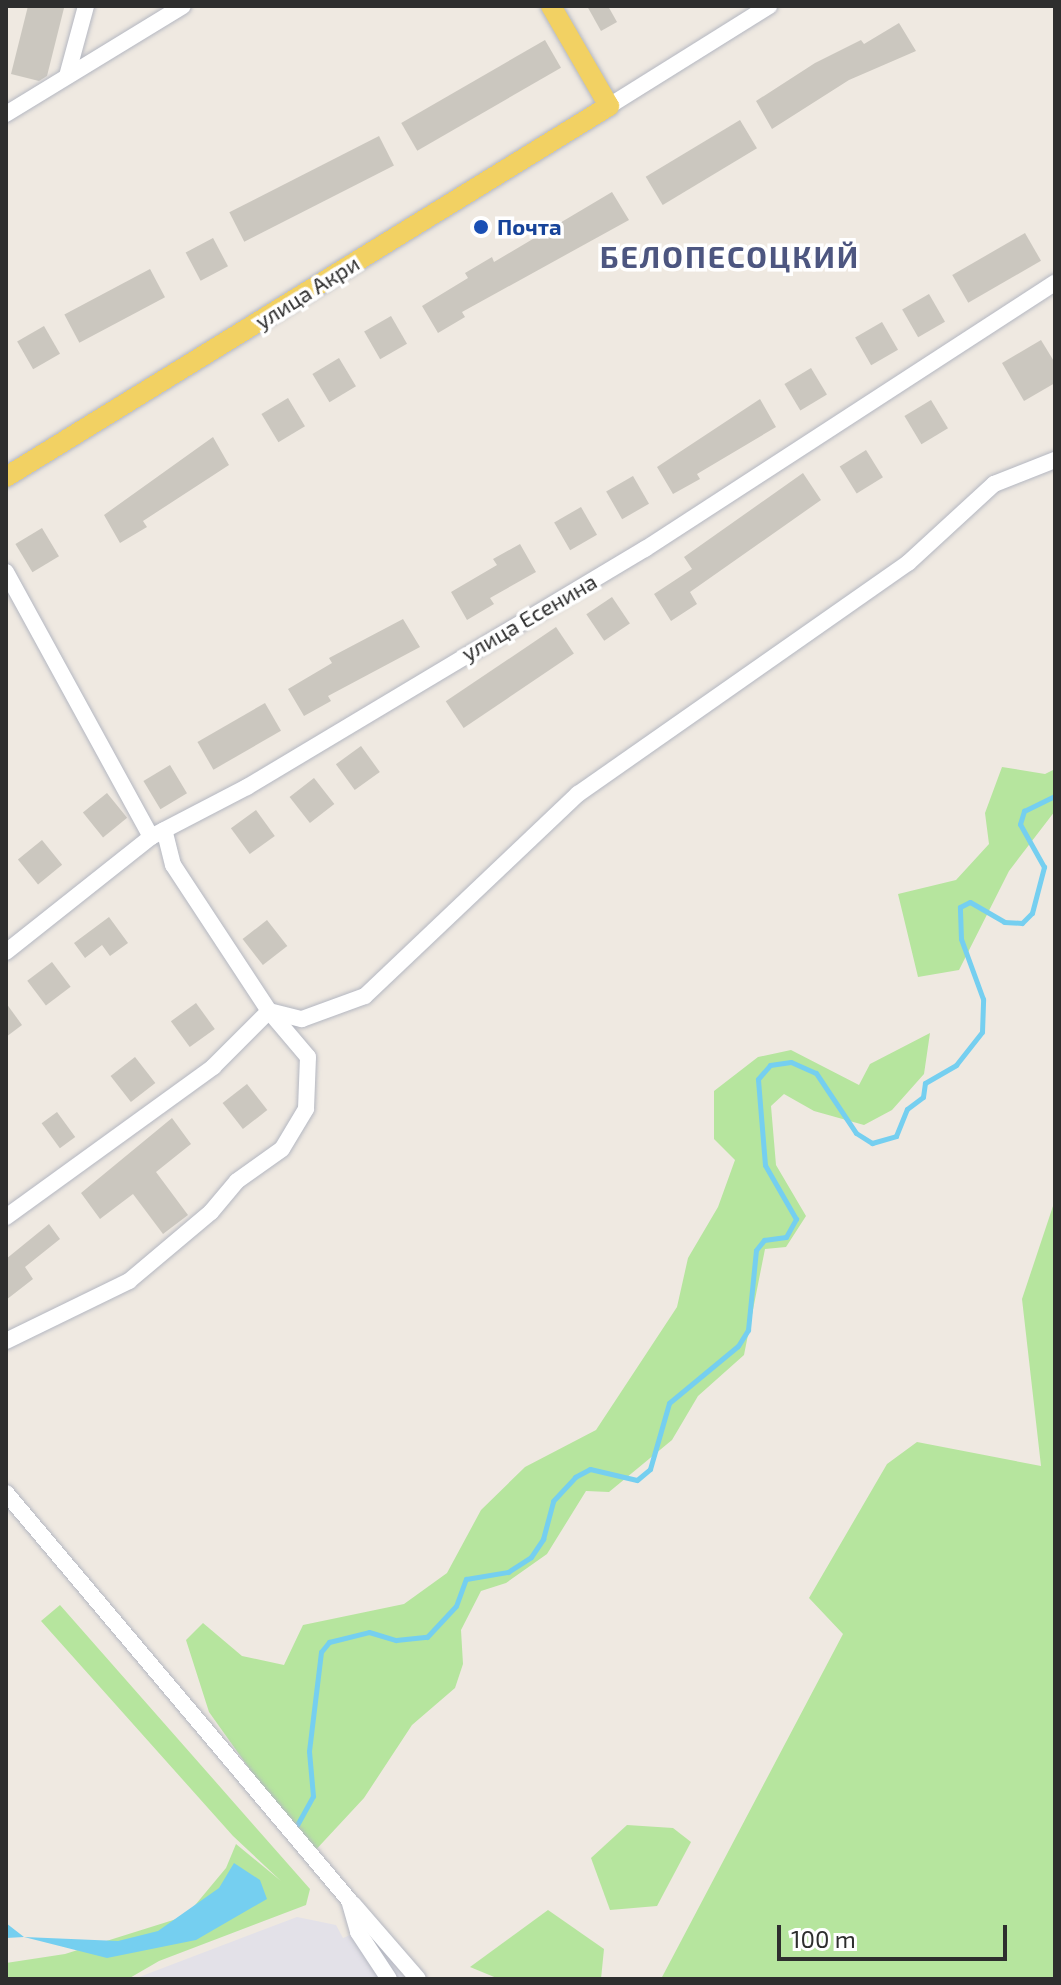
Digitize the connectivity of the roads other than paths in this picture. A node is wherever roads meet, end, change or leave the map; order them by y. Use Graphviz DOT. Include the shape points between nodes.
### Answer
graph roads {
  1 [pos="86,6"];
  2 [pos="183,6"];
  3 [pos="551,6"];
  4 [pos="769,6"];
  5 [pos="67,76"];
  6 [pos="609,106"];
  7 [pos="6,114"];
  8 [pos="1055,283"];
  9 [pos="1055,460"];
  10 [pos="6,477"];
  11 [pos="6,572"];
  12 [pos="158,834"];
  13 [pos="6,952"];
  14 [pos="269,1011"];
  15 [pos="6,1217"];
  16 [pos="6,1341"];
  17 [pos="6,1493"];
  18 [pos="349,1900"];
  19 [pos="389,1979"];
  20 [pos="418,1979"];
  1 -- 5 [label="street"];
  2 -- 5 [label="street"];
  3 -- 6 [label="main road"];
  4 -- 6 [label="street"];
  5 -- 7 [label="street"];
  6 -- 10 [label="main road, улица Акри"];
  8 -- 12 [label="street, улица Есенина" via="645,549 247,787"];
  9 -- 14 [label="street" via="994,484 908,563 578,794 365,996 302,1019"];
  11 -- 12 [label="street"];
  12 -- 13 [label="street, улица Есенина"];
  12 -- 14 [label="street"];
  14 -- 15 [label="street" via="213,1067"];
  14 -- 16 [label="street" via="308,1057 306,1109 282,1149 237,1181 211,1212 129,1281"];
  17 -- 18 [label="street"];
  18 -- 19 [label="street" via="358,1932"];
  18 -- 20 [label="street"];
}
